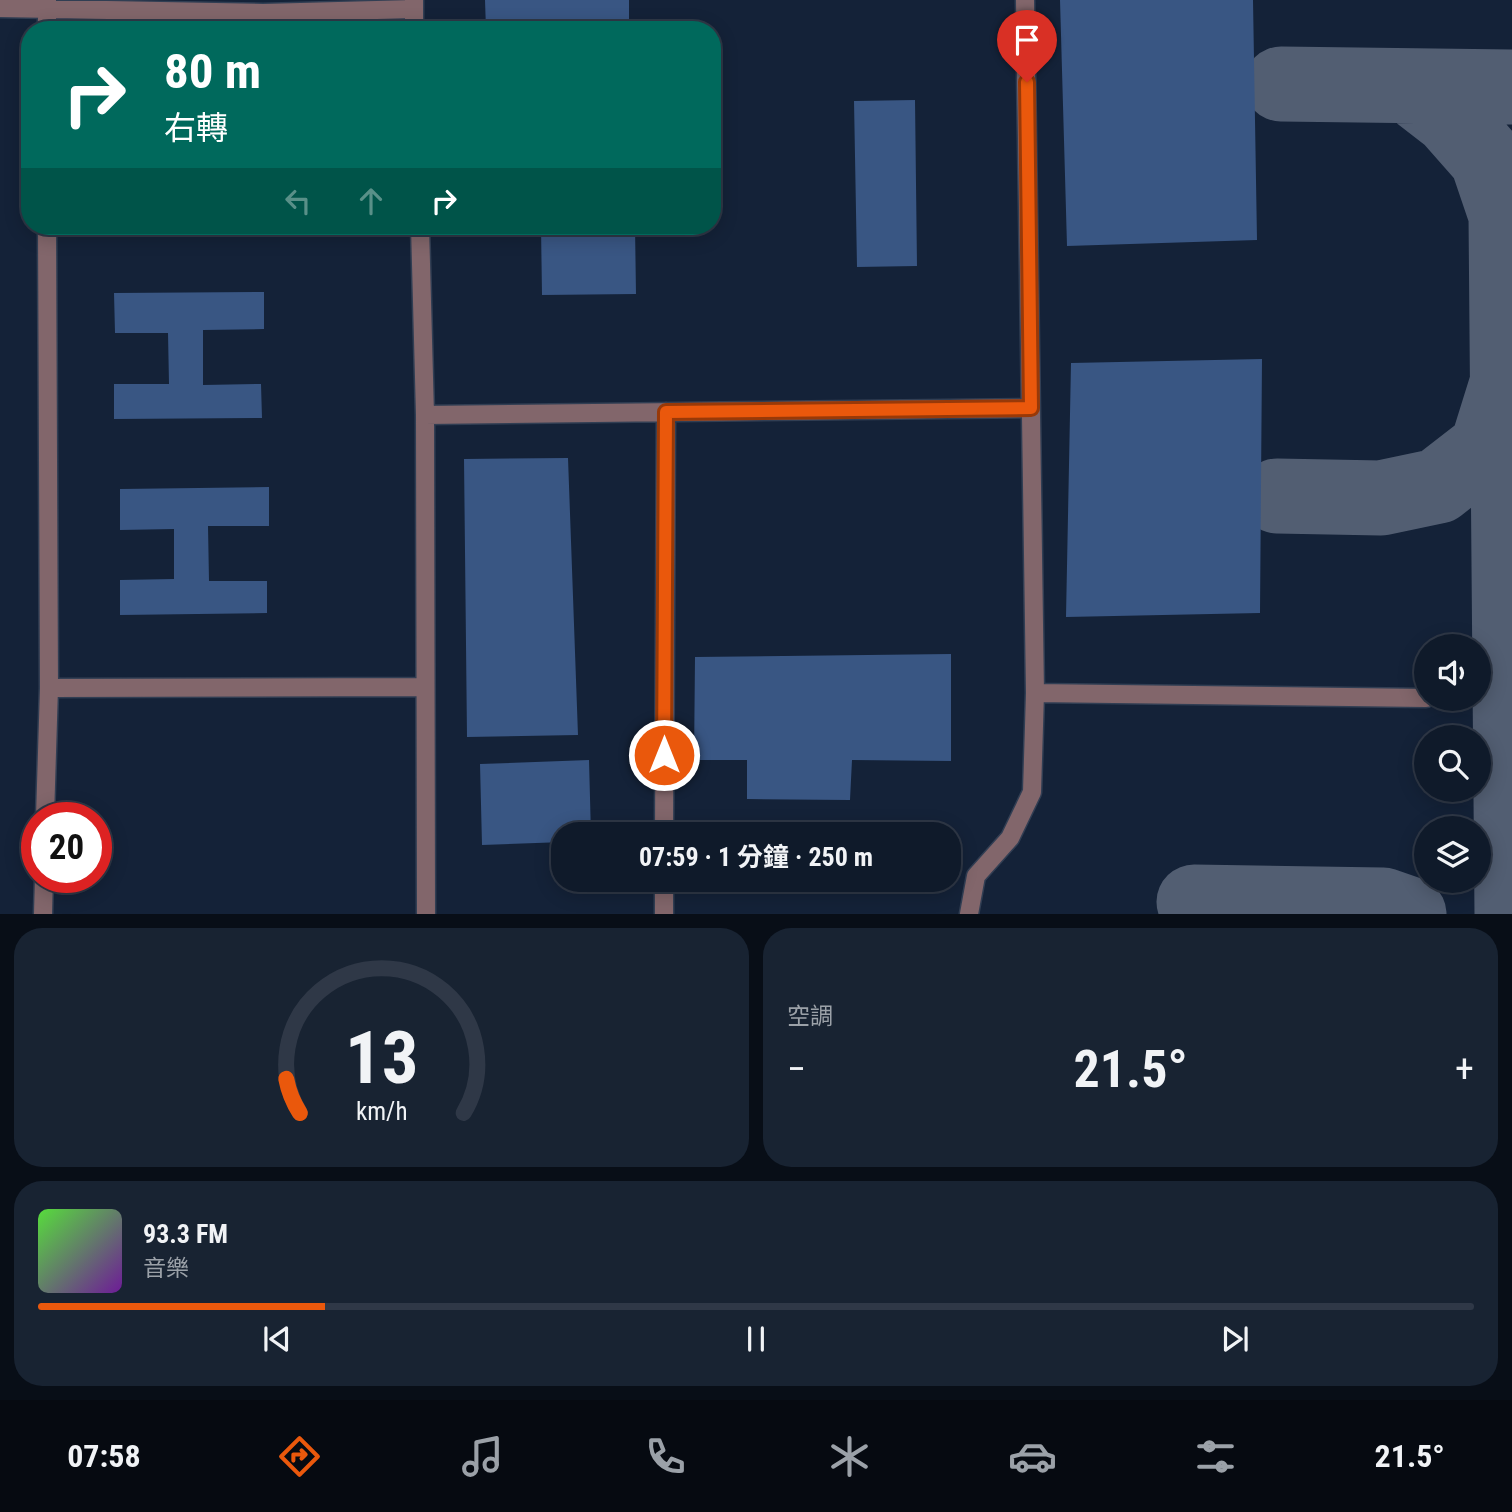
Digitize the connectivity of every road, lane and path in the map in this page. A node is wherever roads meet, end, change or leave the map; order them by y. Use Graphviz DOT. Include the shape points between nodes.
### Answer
graph roads {
  1 [pos="1026,0"];
  2 [pos="47,4"];
  3 [pos="414,4"];
  4 [pos="263,6"];
  5 [pos="0,8"];
  6 [pos="47,235"];
  7 [pos="420,235"];
  8 [pos="1031,408"];
  9 [pos="666,412"];
  10 [pos="425,415"];
  11 [pos="424,687"];
  12 [pos="49,688"];
  13 [pos="1035,693"];
  14 [pos="1414,698"];
  15 [pos="45,802"];
  16 [pos="664,822"];
  17 [pos="664,892"];
  18 [pos="44,893"];
  19 [pos="43,914"];
  20 [pos="426,914"];
  21 [pos="664,914"];
  22 [pos="969,914"];
  1 -- 8 [label="street"];
  2 -- 4 [label="street"];
  2 -- 5 [label="street"];
  3 -- 4 [label="street"];
  6 -- 12 [label="street"];
  7 -- 10 [label="street"];
  8 -- 9 [label="street"];
  8 -- 13 [label="street"];
  9 -- 10 [label="street"];
  9 -- 16 [label="street"];
  10 -- 11 [label="street"];
  11 -- 12 [label="street"];
  11 -- 20 [label="street"];
  12 -- 15 [label="street"];
  13 -- 14 [label="street"];
  13 -- 22 [label="street" via="1032,792 1010,838 976,876"];
  17 -- 21 [label="street"];
  18 -- 19 [label="street"];
}
